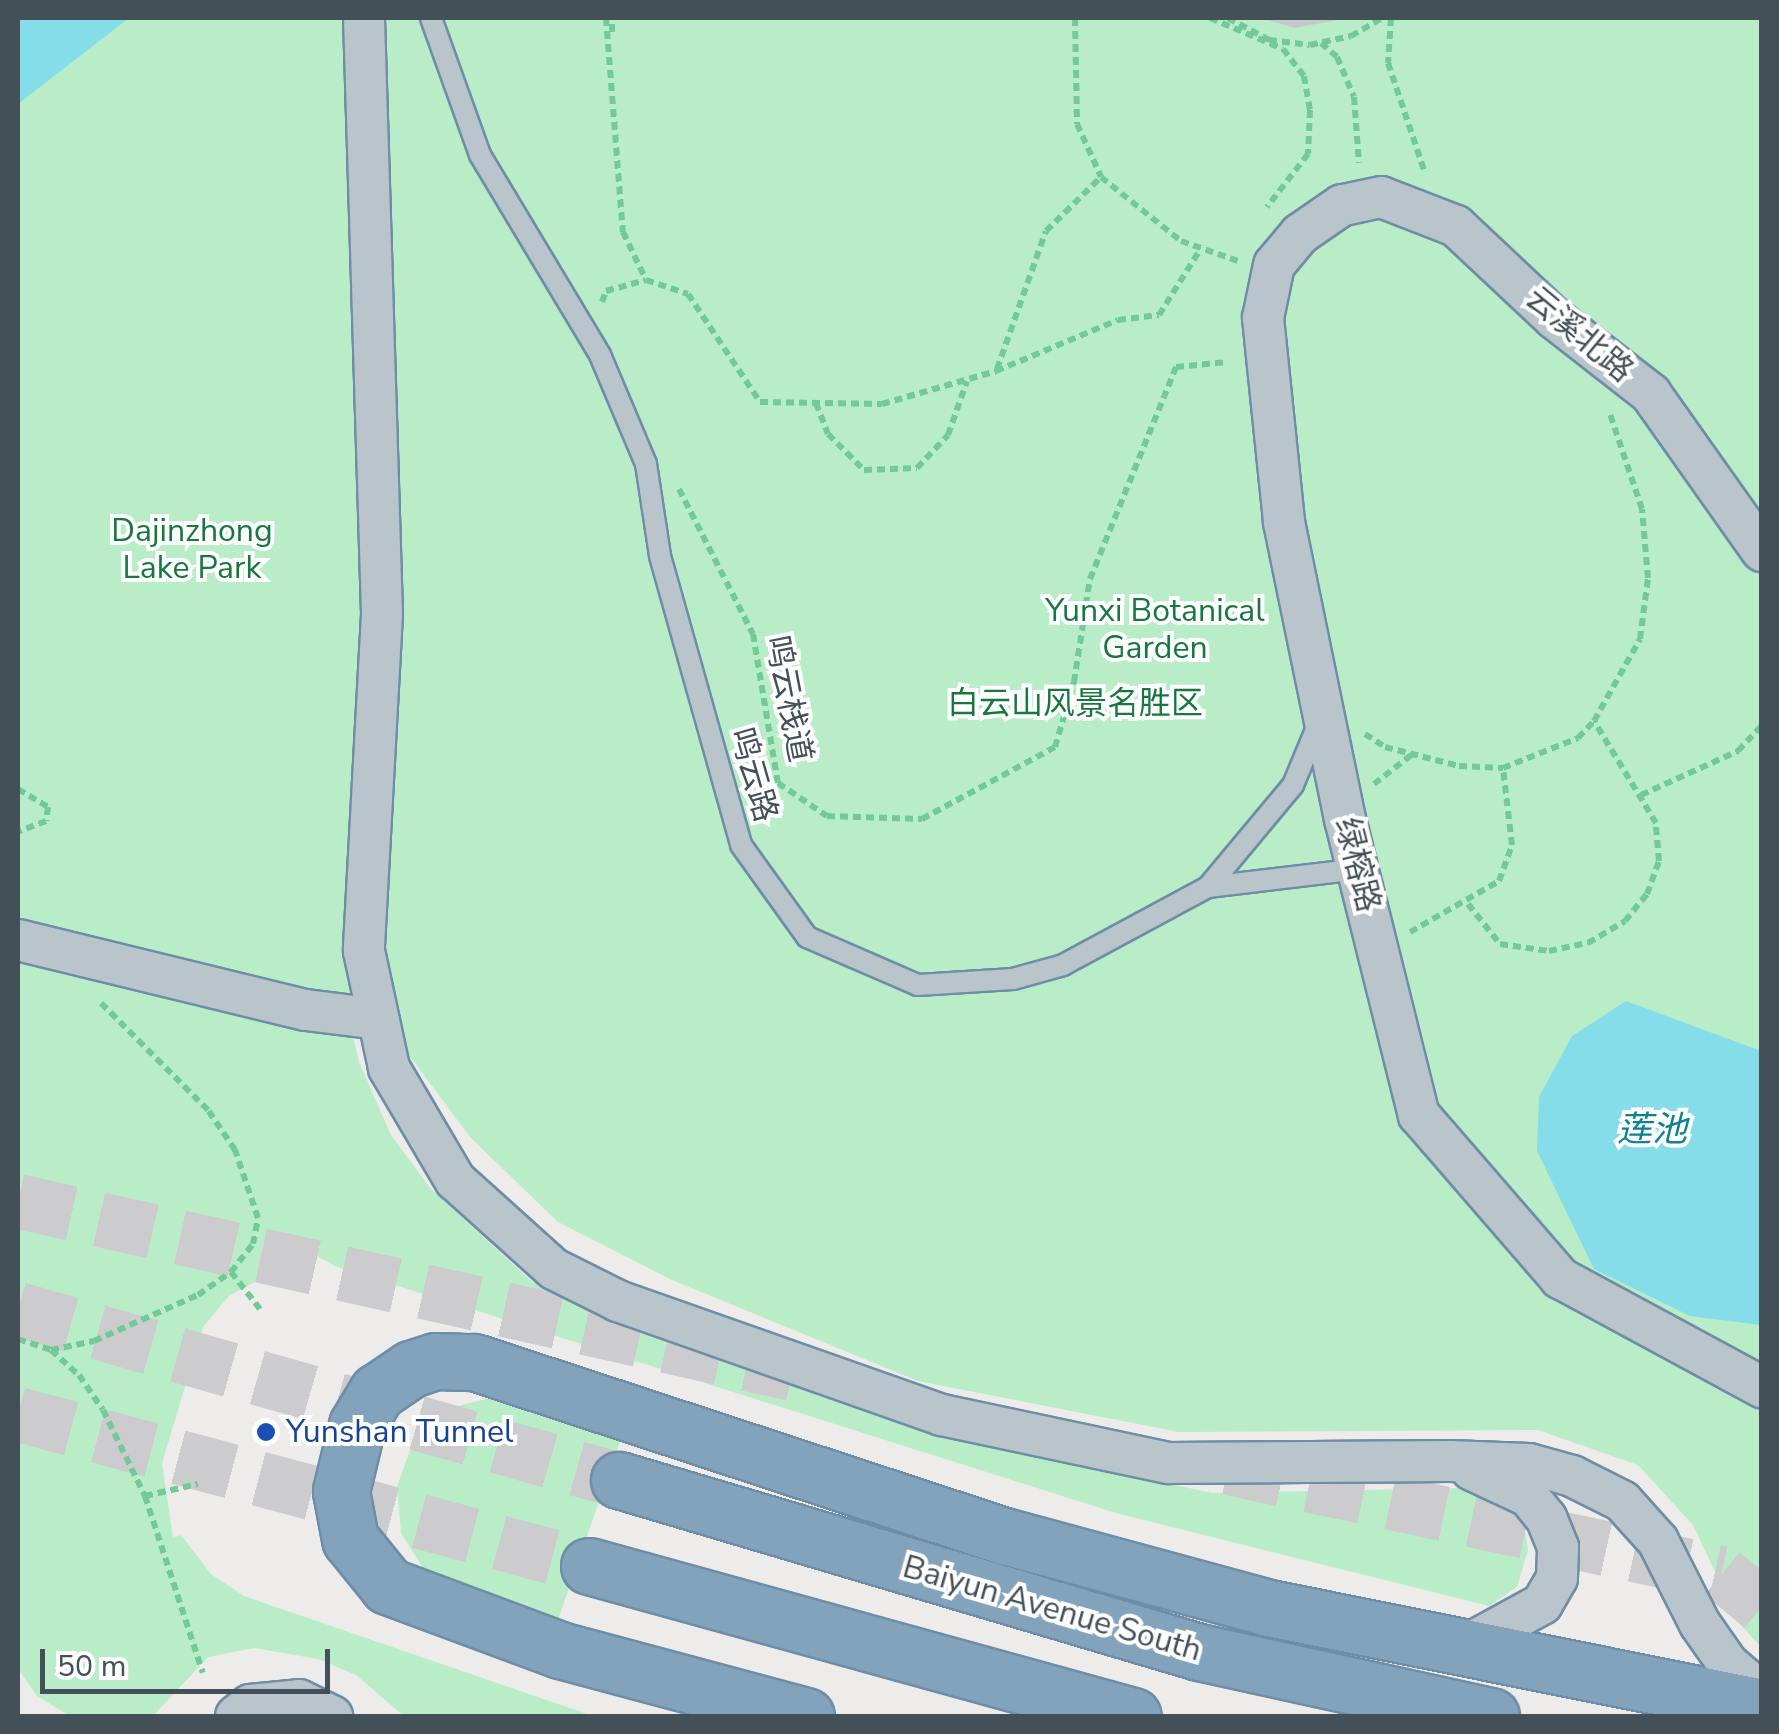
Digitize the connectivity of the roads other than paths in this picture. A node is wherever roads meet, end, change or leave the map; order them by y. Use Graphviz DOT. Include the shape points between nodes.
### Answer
graph roads {
  1 [pos="364,18"];
  2 [pos="432,18"];
  3 [pos="1281,256"];
  4 [pos="1762,551"];
  5 [pos="1324,709"];
  6 [pos="1358,869"];
  7 [pos="1208,887"];
  8 [pos="18,940"];
  9 [pos="378,1019"];
  10 [pos="1762,1387"];
  11 [pos="1450,1461"];
  12 [pos="619,1480"];
  13 [pos="589,1566"];
  14 [pos="1463,1647"];
  15 [pos="1762,1693"];
  16 [pos="1762,1707"];
  17 [pos="236,1716"];
  18 [pos="332,1716"];
  19 [pos="806,1716"];
  20 [pos="1133,1716"];
  21 [pos="1491,1716"];
  1 -- 9 [label="street" via="382,614 364,951"];
  2 -- 7 [label="lane, 鸣云路" via="480,156 600,355 646,464 660,556 741,845 807,937 918,985 1012,979 1063,965"];
  3 -- 4 [label="street, 云溪北路" via="1342,204 1381,197 1456,226 1556,319 1652,394"];
  3 -- 5 [label="street, 绿榕路" via="1262,318 1265,358 1284,522"];
  5 -- 6 [label="street, 绿榕路"];
  5 -- 7 [label="lane, 鸣云路" via="1293,785"];
  6 -- 7 [label="lane"];
  6 -- 10 [label="street, 绿榕路" via="1420,1115 1495,1210 1560,1278"];
  8 -- 9 [label="street" via="306,1010"];
  9 -- 11 [label="street" via="388,1068 455,1180 554,1269 618,1302 942,1415 1168,1464"];
  11 -- 14 [label="street" via="1528,1496 1558,1547 1557,1578 1542,1604"];
  11 -- 15 [label="street" via="1529,1464 1622,1501 1658,1541 1728,1664"];
  12 -- 21 [label="highway, Baiyun Avenue South" via="1200,1652"];
  13 -- 20 [label="highway"];
  14 -- 16 [label="highway"];
  14 -- 19 [label="highway" via="1270,1608 1004,1536 474,1362 436,1361 376,1392 357,1426 341,1490 350,1539 388,1586 560,1650"];
  17 -- 18 [label="street" via="250,1705 299,1700"];
}
